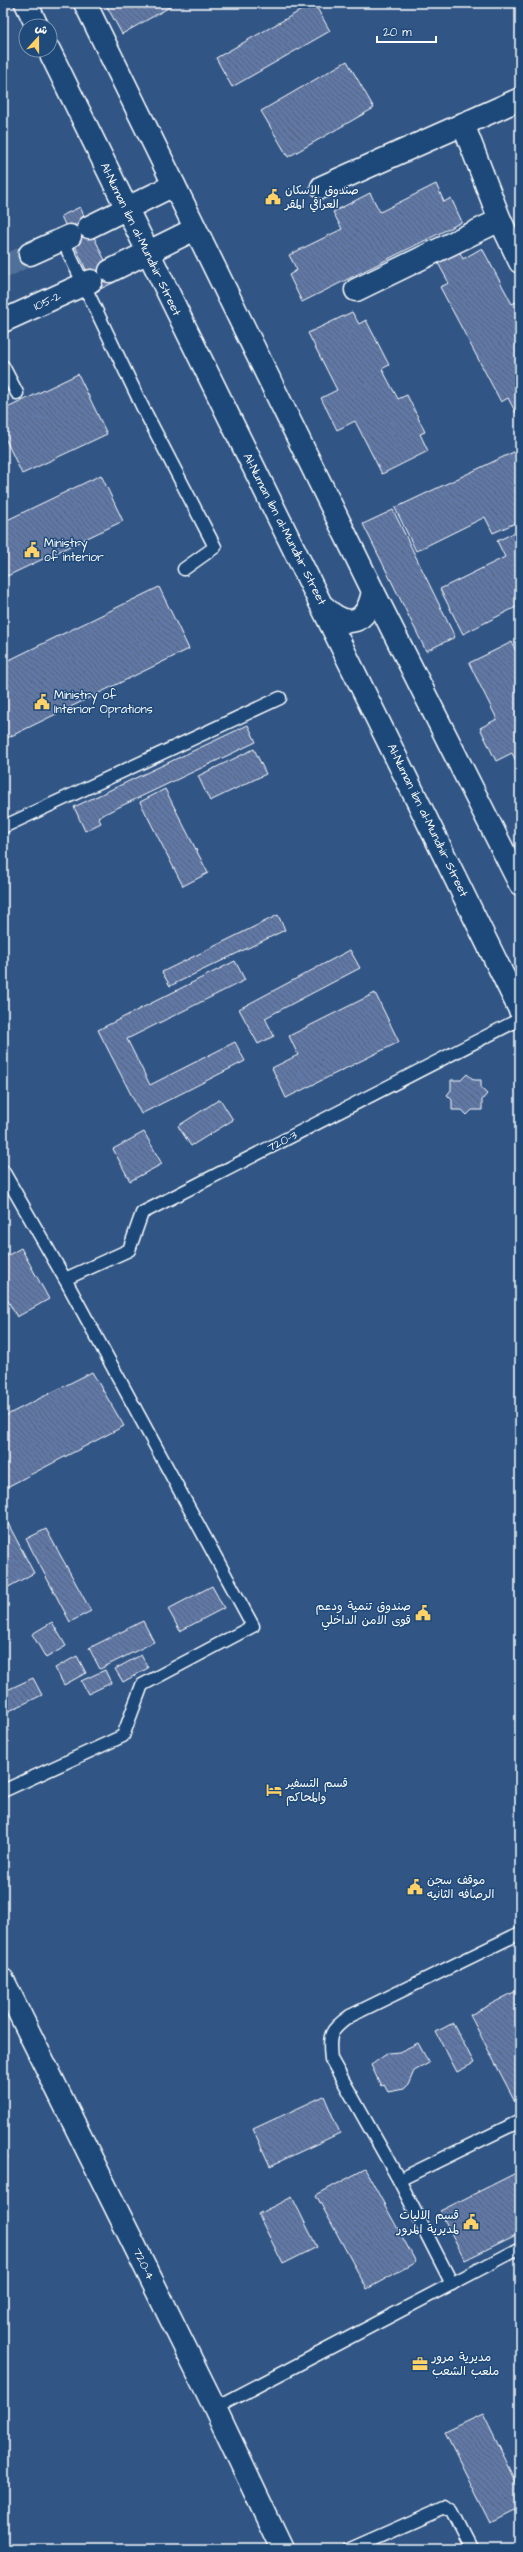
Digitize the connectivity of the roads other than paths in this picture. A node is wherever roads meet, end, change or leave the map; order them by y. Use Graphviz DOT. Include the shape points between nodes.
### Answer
graph roads {
  1 [pos="26,3"];
  2 [pos="85,3"];
  3 [pos="33,18"];
  4 [pos="53,58"];
  5 [pos="520,99"];
  6 [pos="463,124"];
  7 [pos="174,185"];
  8 [pos="322,187"];
  9 [pos="125,209"];
  10 [pos="500,220"];
  11 [pos="89,227"];
  12 [pos="195,229"];
  13 [pos="66,237"];
  14 [pos="147,253"];
  15 [pos="30,254"];
  16 [pos="520,262"];
  17 [pos="95,279"];
  18 [pos="356,290"];
  19 [pos="3,321"];
  20 [pos="3,366"];
  21 [pos="17,393"];
  22 [pos="184,569"];
  23 [pos="373,591"];
  24 [pos="324,607"];
  25 [pos="280,698"];
  26 [pos="3,827"];
  27 [pos="520,884"];
  28 [pos="520,1010"];
  29 [pos="520,1019"];
  30 [pos="3,1171"];
  31 [pos="65,1279"];
  32 [pos="3,1791"];
  33 [pos="520,1933"];
  34 [pos="3,1980"];
  35 [pos="520,2121"];
  36 [pos="399,2180"];
  37 [pos="520,2248"];
  38 [pos="452,2284"];
  39 [pos="215,2408"];
  40 [pos="282,2549"];
  41 [pos="350,2549"];
  42 [pos="471,2549"];
  1 -- 3 [label="street"];
  2 -- 7 [label="street"];
  4 -- 9 [label="street, Al-Numan ibn al-Mundhir Street"];
  5 -- 6 [label="street"];
  6 -- 8 [label="street"];
  6 -- 10 [label="street"];
  7 -- 9 [label="street"];
  7 -- 12 [label="street"];
  9 -- 11 [label="street"];
  9 -- 14 [label="street, Al-Numan ibn al-Mundhir Street"];
  10 -- 16 [label="street"];
  10 -- 18 [label="street"];
  12 -- 14 [label="street, 105-2"];
  12 -- 23 [label="street"];
  13 -- 15 [label="street"];
  13 -- 17 [label="lane"];
  14 -- 17 [label="street, 105-2"];
  14 -- 24 [label="street, Al-Numan ibn al-Mundhir Street"];
  17 -- 19 [label="street, 105-2"];
  17 -- 22 [label="lane" via="215,547"];
  20 -- 21 [label="lane"];
  23 -- 24 [label="street" via="369,607 364,615 356,620 339,620"];
  23 -- 27 [label="street"];
  24 -- 28 [label="street, Al-Numan ibn al-Mundhir Street"];
  25 -- 26 [label="lane"];
  29 -- 31 [label="lane, 720-3" via="142,1213 129,1250"];
  30 -- 31 [label="lane"];
  31 -- 32 [label="lane" via="253,1626 142,1685 122,1736"];
  33 -- 36 [label="lane" via="350,2016 334,2027 329,2041 332,2059"];
  34 -- 39 [label="street, 720-4"];
  35 -- 36 [label="lane"];
  36 -- 38 [label="lane"];
  37 -- 38 [label="lane"];
  38 -- 39 [label="lane"];
  39 -- 40 [label="street, 720-4"];
  41 -- 42 [label="lane" via="445,2507 452,2512"];
}
